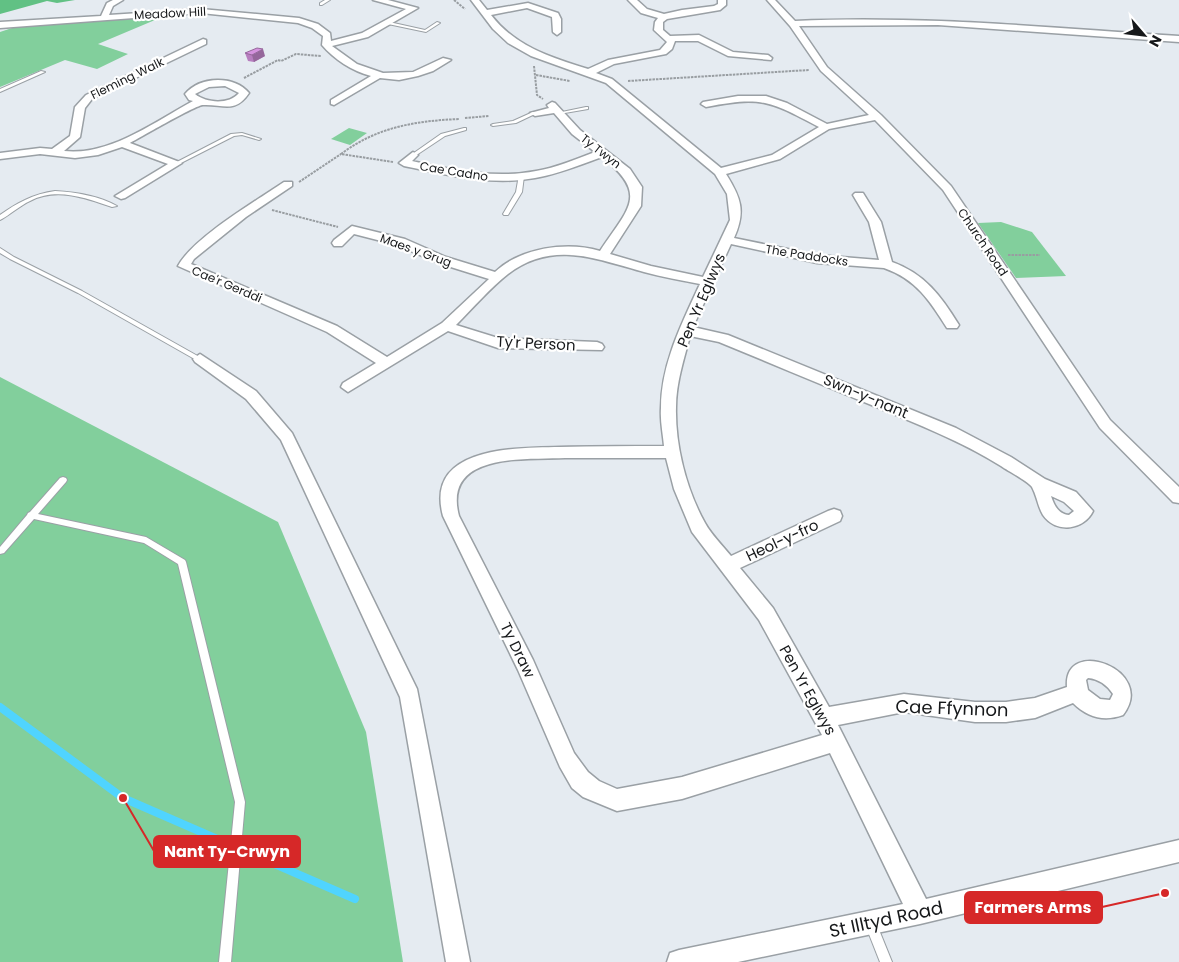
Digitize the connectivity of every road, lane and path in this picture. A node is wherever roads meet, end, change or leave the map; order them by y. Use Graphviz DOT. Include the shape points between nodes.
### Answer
graph roads {
  1 [pos="119,0"];
  2 [pos="328,0"];
  3 [pos="377,0"];
  4 [pos="474,0"];
  5 [pos="632,0"];
  6 [pos="722,0"];
  7 [pos="771,0"];
  8 [pos="530,3"];
  9 [pos="321,4"];
  10 [pos="486,13"];
  11 [pos="104,17"];
  12 [pos="664,18"];
  13 [pos="389,23"];
  14 [pos="438,23"];
  15 [pos="793,24"];
  16 [pos="0,25"];
  17 [pos="556,32"];
  18 [pos="669,39"];
  19 [pos="1179,39"];
  20 [pos="203,42"];
  21 [pos="326,44"];
  22 [pos="334,53"];
  23 [pos="768,58"];
  24 [pos="455,69"];
  25 [pos="824,69"];
  26 [pos="43,72"];
  27 [pos="590,72"];
  28 [pos="377,76"];
  29 [pos="610,83"];
  30 [pos="230,86"];
  31 [pos="0,91"];
  32 [pos="201,101"];
  33 [pos="334,102"];
  34 [pos="706,104"];
  35 [pos="586,108"];
  36 [pos="555,109"];
  37 [pos="535,114"];
  38 [pos="877,117"];
  39 [pos="493,126"];
  40 [pos="826,127"];
  41 [pos="464,129"];
  42 [pos="259,139"];
  43 [pos="121,143"];
  44 [pos="54,153"];
  45 [pos="603,153"];
  46 [pos="341,154"];
  47 [pos="413,154"];
  48 [pos="0,156"];
  49 [pos="177,163"];
  50 [pos="719,172"];
  51 [pos="521,176"];
  52 [pos="288,184"];
  53 [pos="859,195"];
  54 [pos="121,196"];
  55 [pos="257,205"];
  56 [pos="114,206"];
  57 [pos="506,214"];
  58 [pos="0,218"];
  59 [pos="352,230"];
  60 [pos="728,240"];
  61 [pos="338,243"];
  62 [pos="0,250"];
  63 [pos="604,254"];
  64 [pos="992,255"];
  65 [pos="1040,255"];
  66 [pos="886,264"];
  67 [pos="497,277"];
  68 [pos="706,282"];
  69 [pos="952,325"];
  70 [pos="447,326"];
  71 [pos="685,330"];
  72 [pos="598,347"];
  73 [pos="200,359"];
  74 [pos="386,363"];
  75 [pos="348,387"];
  76 [pos="672,452"];
  77 [pos="63,480"];
  78 [pos="1039,483"];
  79 [pos="1179,497"];
  80 [pos="31,515"];
  81 [pos="834,516"];
  82 [pos="1,551"];
  83 [pos="729,565"];
  84 [pos="1077,692"];
  85 [pos="824,718"];
  86 [pos="836,742"];
  87 [pos="1179,851"];
  88 [pos="920,912"];
  89 [pos="870,922"];
  90 [pos="689,961"];
  91 [pos="225,962"];
  92 [pos="458,962"];
  93 [pos="886,962"];
  1 -- 11 [label="street" via="110,5"];
  2 -- 9 [label="lane"];
  3 -- 13 [label="street" via="414,8"];
  4 -- 10 [label="street, Pen Yr Eglwys"];
  5 -- 12 [label="street" via="644,11"];
  6 -- 12 [label="street" via="722,5 713,9 684,11"];
  7 -- 15 [label="street, Church Road"];
  8 -- 10 [label="street"];
  8 -- 17 [label="street" via="555,15 558,19"];
  10 -- 27 [label="street, Pen Yr Eglwys" via="509,40 524,49"];
  11 -- 16 [label="street, Meadow Hill"];
  11 -- 21 [label="street, Meadow Hill" via="201,11 299,21 324,32"];
  12 -- 18 [label="street" via="658,23 658,28"];
  13 -- 14 [label="lane" via="426,31"];
  13 -- 21 [label="street" via="365,36"];
  15 -- 19 [label="street" via="915,21"];
  15 -- 25 [label="street, Church Road"];
  18 -- 23 [label="street" via="699,38 731,54"];
  18 -- 27 [label="street" via="670,44 663,52 610,62"];
  20 -- 44 [label="street, Fleming Walk" via="89,97 80,107 75,137"];
  21 -- 22 [label="street"];
  22 -- 28 [label="street"];
  22 -- 30 [label="path" via="317,57 296,54"];
  24 -- 28 [label="street" via="443,62 411,76"];
  25 -- 29 [label="path"];
  25 -- 38 [label="street, Church Road"];
  26 -- 31 [label="lane"];
  27 -- 29 [label="street, Pen Yr Eglwys"];
  28 -- 33 [label="street"];
  29 -- 50 [label="street, Pen Yr Eglwys"];
  30 -- 32 [label="street" via="214,83 196,88 190,96"];
  30 -- 32 [label="street" via="242,90 241,97 223,104"];
  32 -- 43 [label="street"];
  34 -- 40 [label="street" via="763,98"];
  35 -- 36 [label="lane"];
  36 -- 37 [label="street"];
  36 -- 45 [label="street, Ty Twyn" via="576,132"];
  37 -- 39 [label="lane"];
  38 -- 40 [label="street"];
  38 -- 64 [label="street, Church Road" via="947,188"];
  40 -- 50 [label="street" via="776,157"];
  41 -- 47 [label="lane" via="443,135"];
  42 -- 49 [label="lane" via="233,135"];
  43 -- 44 [label="street" via="89,154"];
  43 -- 49 [label="street"];
  44 -- 48 [label="street" via="40,151"];
  45 -- 51 [label="street, Cae Cadno"];
  45 -- 63 [label="street, Ty Twyn" via="626,171 636,187 637,196 630,218"];
  46 -- 52 [label="path" via="292,186"];
  47 -- 51 [label="street, Cae Cadno" via="404,163 481,177"];
  49 -- 54 [label="street"];
  50 -- 60 [label="street, Pen Yr Eglwys" via="735,203 736,220"];
  51 -- 57 [label="lane" via="517,197"];
  52 -- 55 [label="street, Cae'r Gerddi"];
  53 -- 66 [label="street" via="875,222"];
  55 -- 59 [label="path"];
  55 -- 74 [label="street, Cae'r Gerddi" via="189,257 184,266 332,329"];
  56 -- 58 [label="lane" via="74,192 55,191 33,198"];
  59 -- 61 [label="street"];
  59 -- 67 [label="street, Maes y Grug" via="401,242 442,260"];
  60 -- 66 [label="street, The Paddocks" via="816,259"];
  60 -- 68 [label="street, Pen Yr Eglwys"];
  62 -- 73 [label="lane"];
  63 -- 67 [label="street" via="580,250 543,253 521,260"];
  63 -- 68 [label="street" via="648,269"];
  64 -- 65 [label="path"];
  64 -- 79 [label="street, Church Road" via="1105,424"];
  66 -- 69 [label="street, The Paddocks" via="922,281"];
  67 -- 70 [label="street"];
  68 -- 71 [label="street, Pen Yr Eglwys"];
  70 -- 72 [label="street, Ty'r Person" via="498,343"];
  70 -- 74 [label="street"];
  71 -- 76 [label="street, Pen Yr Eglwys" via="673,371 668,407"];
  71 -- 78 [label="street, Swn-y-nant" via="723,338 951,432"];
  73 -- 92 [label="street" via="251,395 286,437 410,696"];
  74 -- 75 [label="street"];
  76 -- 83 [label="street, Pen Yr Eglwys" via="698,527"];
  76 -- 86 [label="street, Ty Draw" via="498,455 468,466 450,488 448,507 451,516 526,666 573,771 591,789 617,800 682,788"];
  77 -- 80 [label="lane"];
  80 -- 82 [label="lane"];
  80 -- 91 [label="lane" via="146,540 182,562 240,802"];
  81 -- 83 [label="street, Heol-y-fro"];
  83 -- 85 [label="street, Pen Yr Eglwys" via="766,614"];
  84 -- 85 [label="street, Cae Ffynnon" via="1036,708 1006,712 975,712 904,703"];
  85 -- 86 [label="street, Pen Yr Eglwys"];
  86 -- 88 [label="street, Pen Yr Eglwys"];
  87 -- 88 [label="street, St Illtyd Road"];
  88 -- 89 [label="street, St Illtyd Road"];
  89 -- 90 [label="street, St Illtyd Road"];
  89 -- 93 [label="lane"];
}
